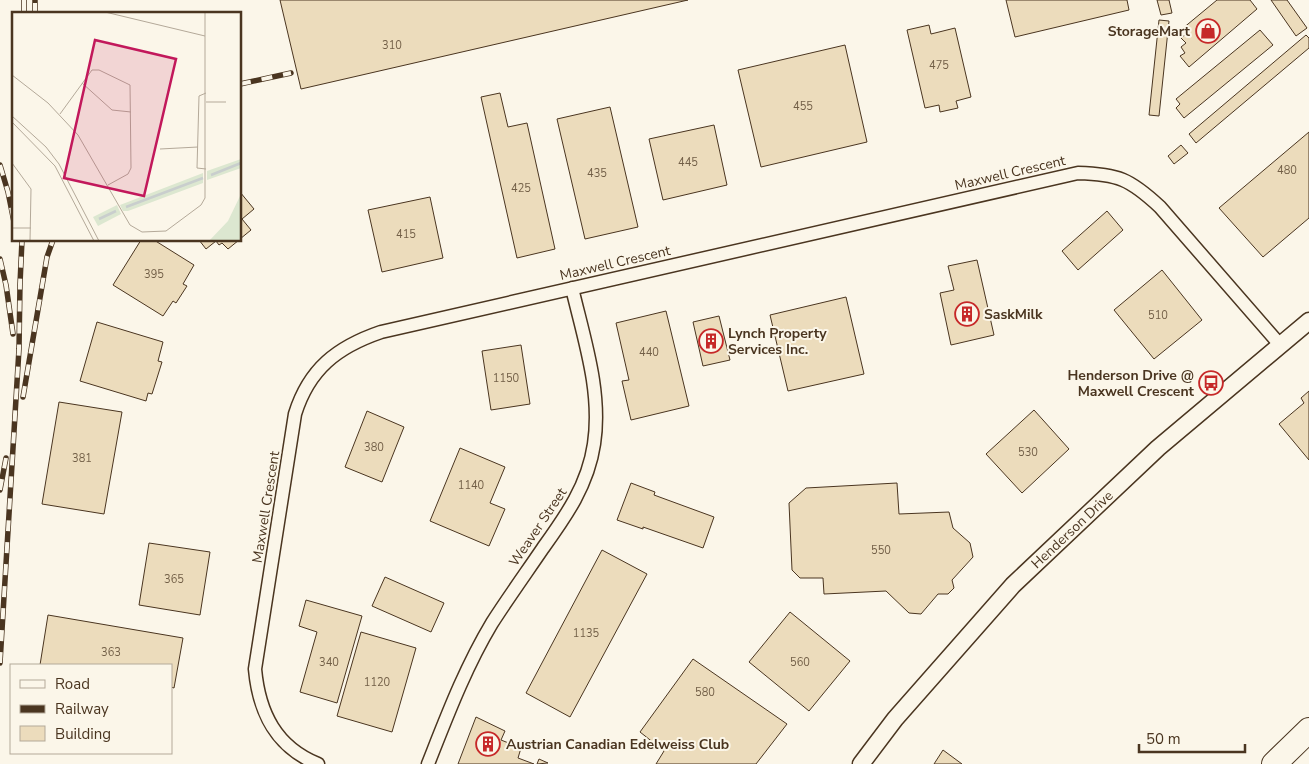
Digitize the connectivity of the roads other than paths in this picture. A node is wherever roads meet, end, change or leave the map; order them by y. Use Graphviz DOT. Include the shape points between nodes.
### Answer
graph roads {
  1 [pos="572,288"];
  2 [pos="1309,321"];
  3 [pos="1281,346"];
  4 [pos="1309,730"];
  5 [pos="318,764"];
  6 [pos="428,764"];
  7 [pos="862,764"];
  8 [pos="1274,764"];
  1 -- 3 [label="street, Maxwell Crescent" via="1078,173 1101,174 1122,178 1142,190 1160,207"];
  1 -- 5 [label="street, Maxwell Crescent" via="366,337 328,360 300,398 255,669 260,699 270,724 303,758"];
  1 -- 6 [label="street, Weaver Street" via="595,389 596,417 590,467 572,507 506,601 477,650"];
  2 -- 3 [label="street, Henderson Drive"];
  3 -- 7 [label="street, Henderson Drive" via="1158,448 1013,585 895,719"];
  4 -- 8 [label="highway"];
}
